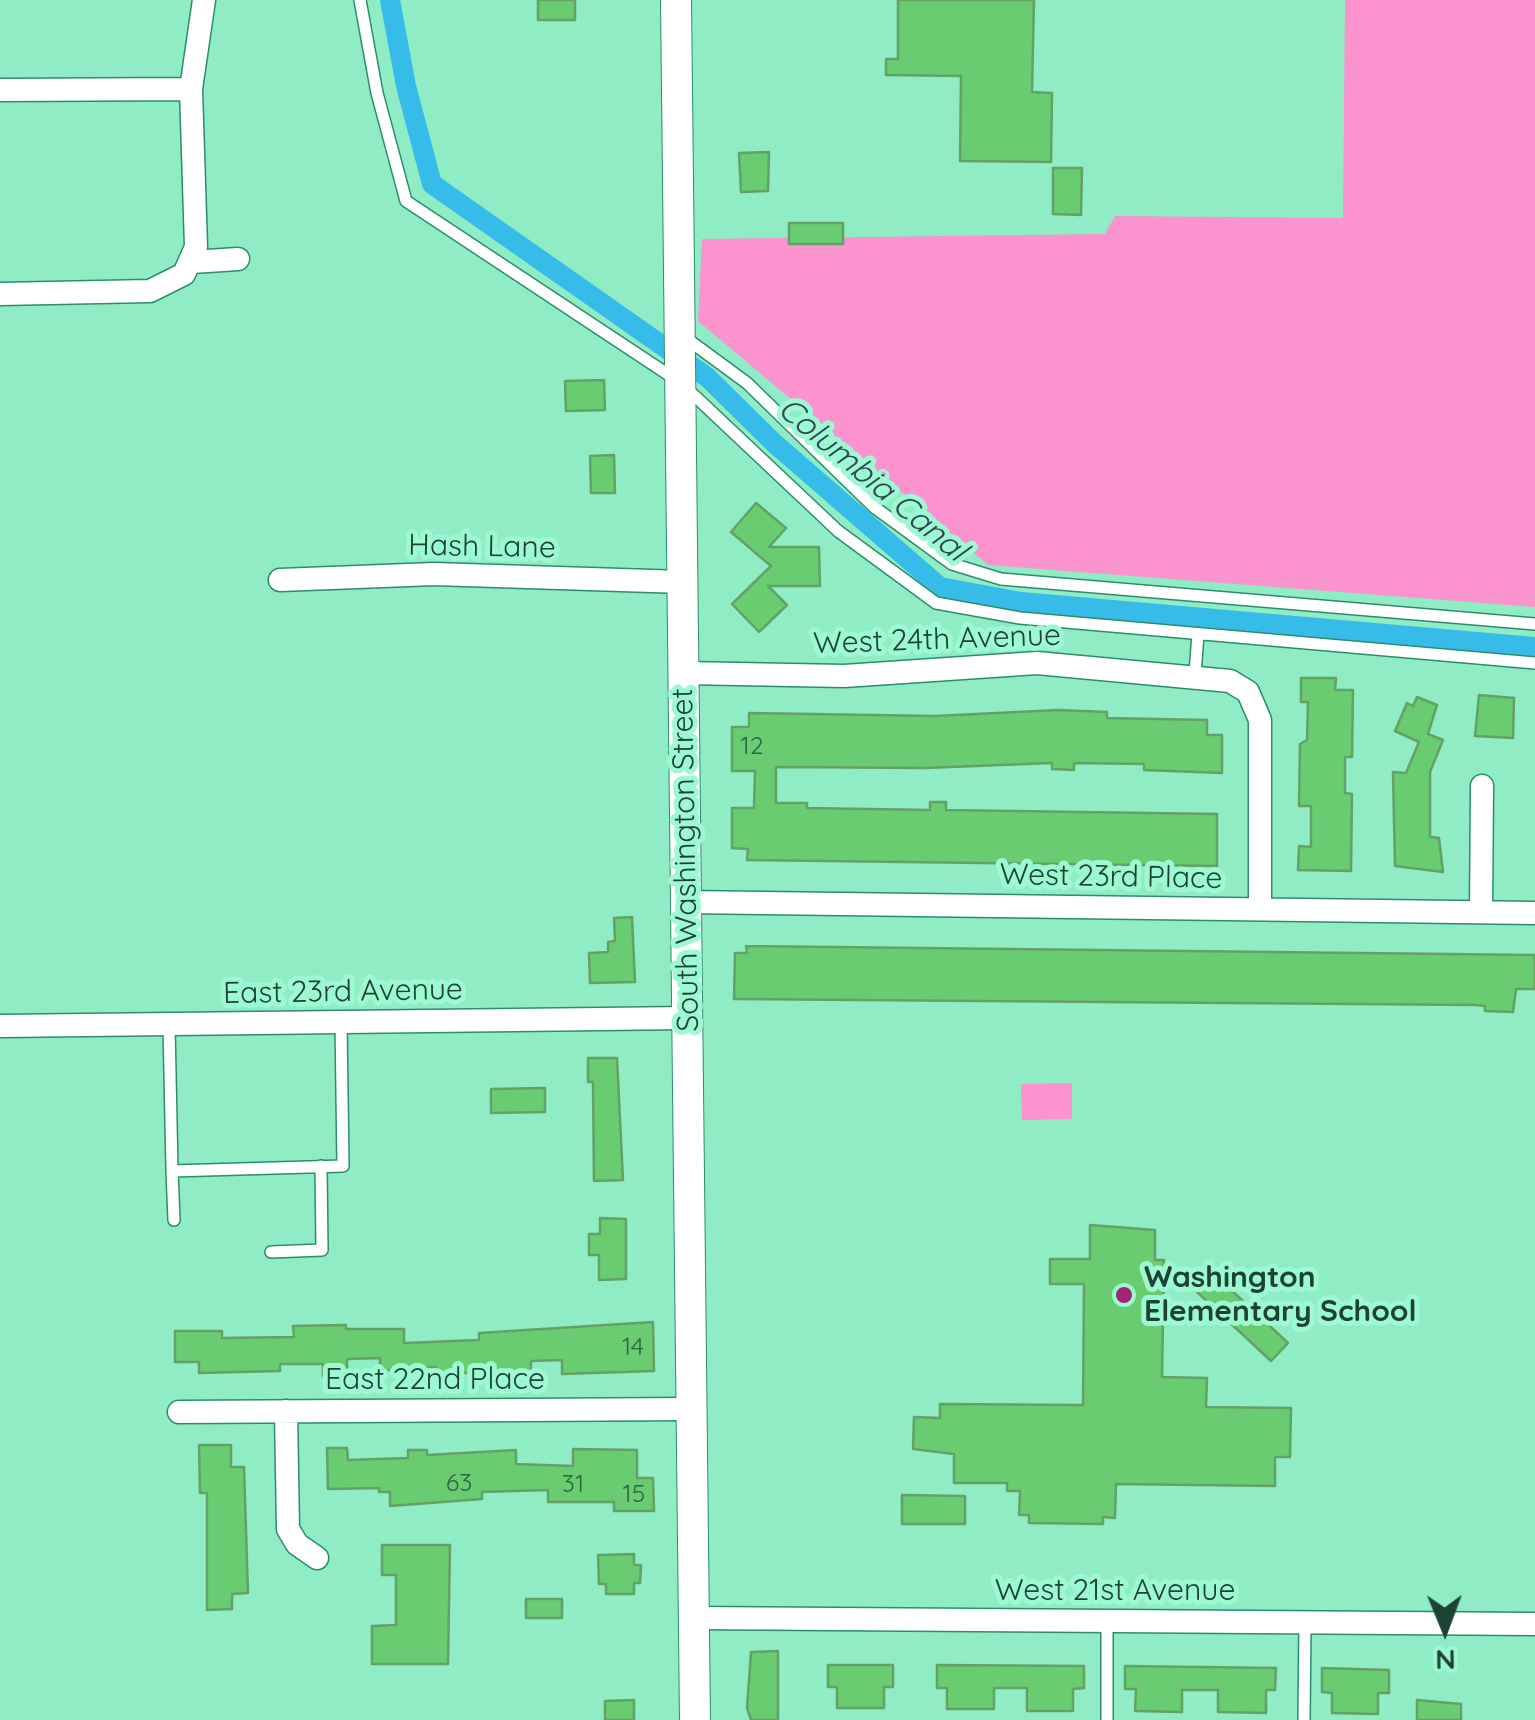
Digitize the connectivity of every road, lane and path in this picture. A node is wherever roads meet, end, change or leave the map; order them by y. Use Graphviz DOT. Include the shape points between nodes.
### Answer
graph roads {
  1 [pos="204,0"];
  2 [pos="360,0"];
  3 [pos="676,0"];
  4 [pos="192,89"];
  5 [pos="0,90"];
  6 [pos="238,259"];
  7 [pos="188,268"];
  8 [pos="0,294"];
  9 [pos="680,358"];
  10 [pos="280,580"];
  11 [pos="683,582"];
  12 [pos="1535,624"];
  13 [pos="1198,634"];
  14 [pos="1535,663"];
  15 [pos="684,673"];
  16 [pos="1195,674"];
  17 [pos="1482,786"];
  18 [pos="686,902"];
  19 [pos="1260,909"];
  20 [pos="1481,912"];
  21 [pos="1535,913"];
  22 [pos="687,1018"];
  23 [pos="341,1021"];
  24 [pos="169,1024"];
  25 [pos="0,1026"];
  26 [pos="321,1166"];
  27 [pos="172,1171"];
  28 [pos="174,1220"];
  29 [pos="271,1252"];
  30 [pos="692,1409"];
  31 [pos="286,1411"];
  32 [pos="178,1412"];
  33 [pos="317,1558"];
  34 [pos="694,1618"];
  35 [pos="1107,1621"];
  36 [pos="1305,1622"];
  37 [pos="1535,1624"];
  38 [pos="695,1720"];
  39 [pos="1108,1720"];
  40 [pos="1304,1720"];
  1 -- 4 [label="street"];
  2 -- 9 [label="lane" via="406,202"];
  3 -- 9 [label="main road, South Washington Street"];
  4 -- 5 [label="street"];
  4 -- 7 [label="street" via="196,247"];
  6 -- 7 [label="street"];
  7 -- 8 [label="street" via="150,290"];
  9 -- 11 [label="main road, South Washington Street"];
  9 -- 12 [label="lane" via="747,383 874,507 952,564 1000,579"];
  9 -- 13 [label="lane" via="838,530 936,603 1020,618"];
  10 -- 11 [label="street, Hash Lane" via="434,574"];
  11 -- 15 [label="main road, South Washington Street"];
  13 -- 14 [label="lane"];
  13 -- 16 [label="lane"];
  15 -- 16 [label="street, West 24th Avenue" via="844,676 1002,662"];
  15 -- 18 [label="main road, South Washington Street"];
  16 -- 19 [label="street, West 24th Avenue" via="1248,692 1260,720"];
  17 -- 20 [label="street"];
  18 -- 19 [label="street, West 23rd Place"];
  18 -- 22 [label="main road, South Washington Street"];
  19 -- 20 [label="street, West 23rd Place"];
  20 -- 21 [label="street, West 23rd Place"];
  22 -- 23 [label="street, East 23rd Avenue"];
  22 -- 30 [label="main road, South Washington Street"];
  23 -- 24 [label="street, East 23rd Avenue"];
  23 -- 26 [label="lane" via="343,1166"];
  24 -- 25 [label="street, East 23rd Avenue"];
  24 -- 27 [label="lane"];
  26 -- 27 [label="lane"];
  26 -- 29 [label="lane" via="322,1250"];
  27 -- 28 [label="lane"];
  30 -- 31 [label="street, East 22nd Place"];
  30 -- 34 [label="main road, South Washington Street"];
  31 -- 32 [label="street, East 22nd Place"];
  31 -- 33 [label="street" via="288,1530"];
  34 -- 35 [label="street, West 21st Avenue"];
  34 -- 38 [label="main road, South Washington Street"];
  35 -- 36 [label="street, West 21st Avenue"];
  35 -- 39 [label="lane"];
  36 -- 37 [label="street, West 21st Avenue"];
  36 -- 40 [label="lane"];
}
